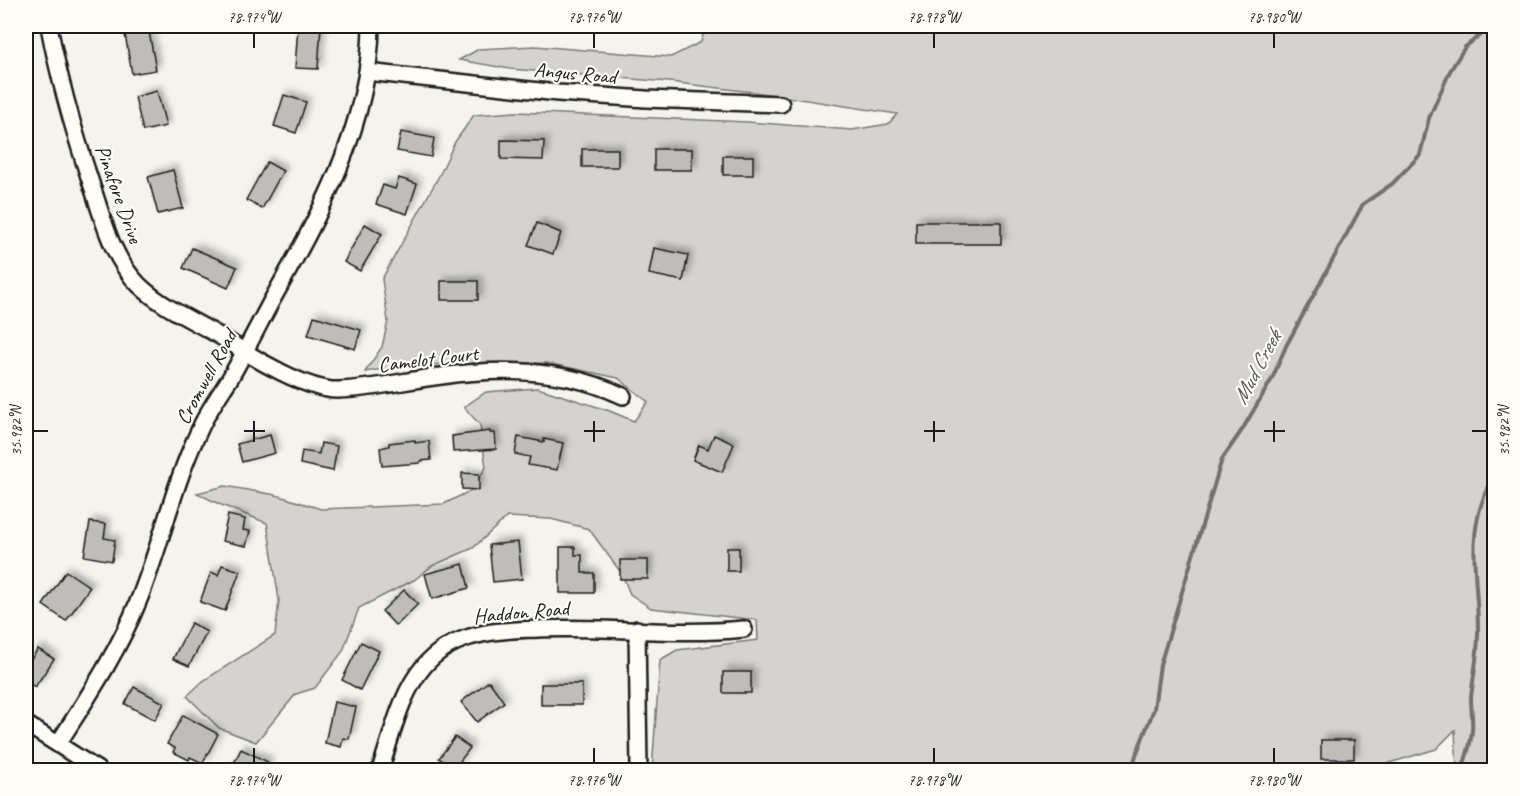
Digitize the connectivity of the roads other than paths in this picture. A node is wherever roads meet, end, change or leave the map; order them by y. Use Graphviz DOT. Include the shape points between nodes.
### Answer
graph roads {
  1 [pos="49,26"];
  2 [pos="371,26"];
  3 [pos="367,72"];
  4 [pos="781,104"];
  5 [pos="244,351"];
  6 [pos="623,396"];
  7 [pos="637,629"];
  8 [pos="744,629"];
  9 [pos="26,724"];
  10 [pos="58,744"];
  11 [pos="98,771"];
  12 [pos="380,771"];
  13 [pos="639,771"];
  1 -- 5 [label="street, Pinafore Drive" via="86,168 107,230 124,265 140,285 166,306"];
  2 -- 3 [label="street, Cromwell Road"];
  3 -- 4 [label="street, Angus Road" via="569,94"];
  3 -- 5 [label="street, Cromwell Road" via="337,174"];
  5 -- 6 [label="street, Camelot Court" via="312,386 334,390 474,372 536,372 560,375"];
  5 -- 10 [label="street, Cromwell Road" via="197,434 138,604"];
  7 -- 8 [label="street, Haddon Road"];
  7 -- 12 [label="street, Haddon Road" via="500,632 471,636 442,650 423,667 411,686"];
  7 -- 13 [label="street"];
  9 -- 10 [label="street"];
  10 -- 11 [label="street"];
}
